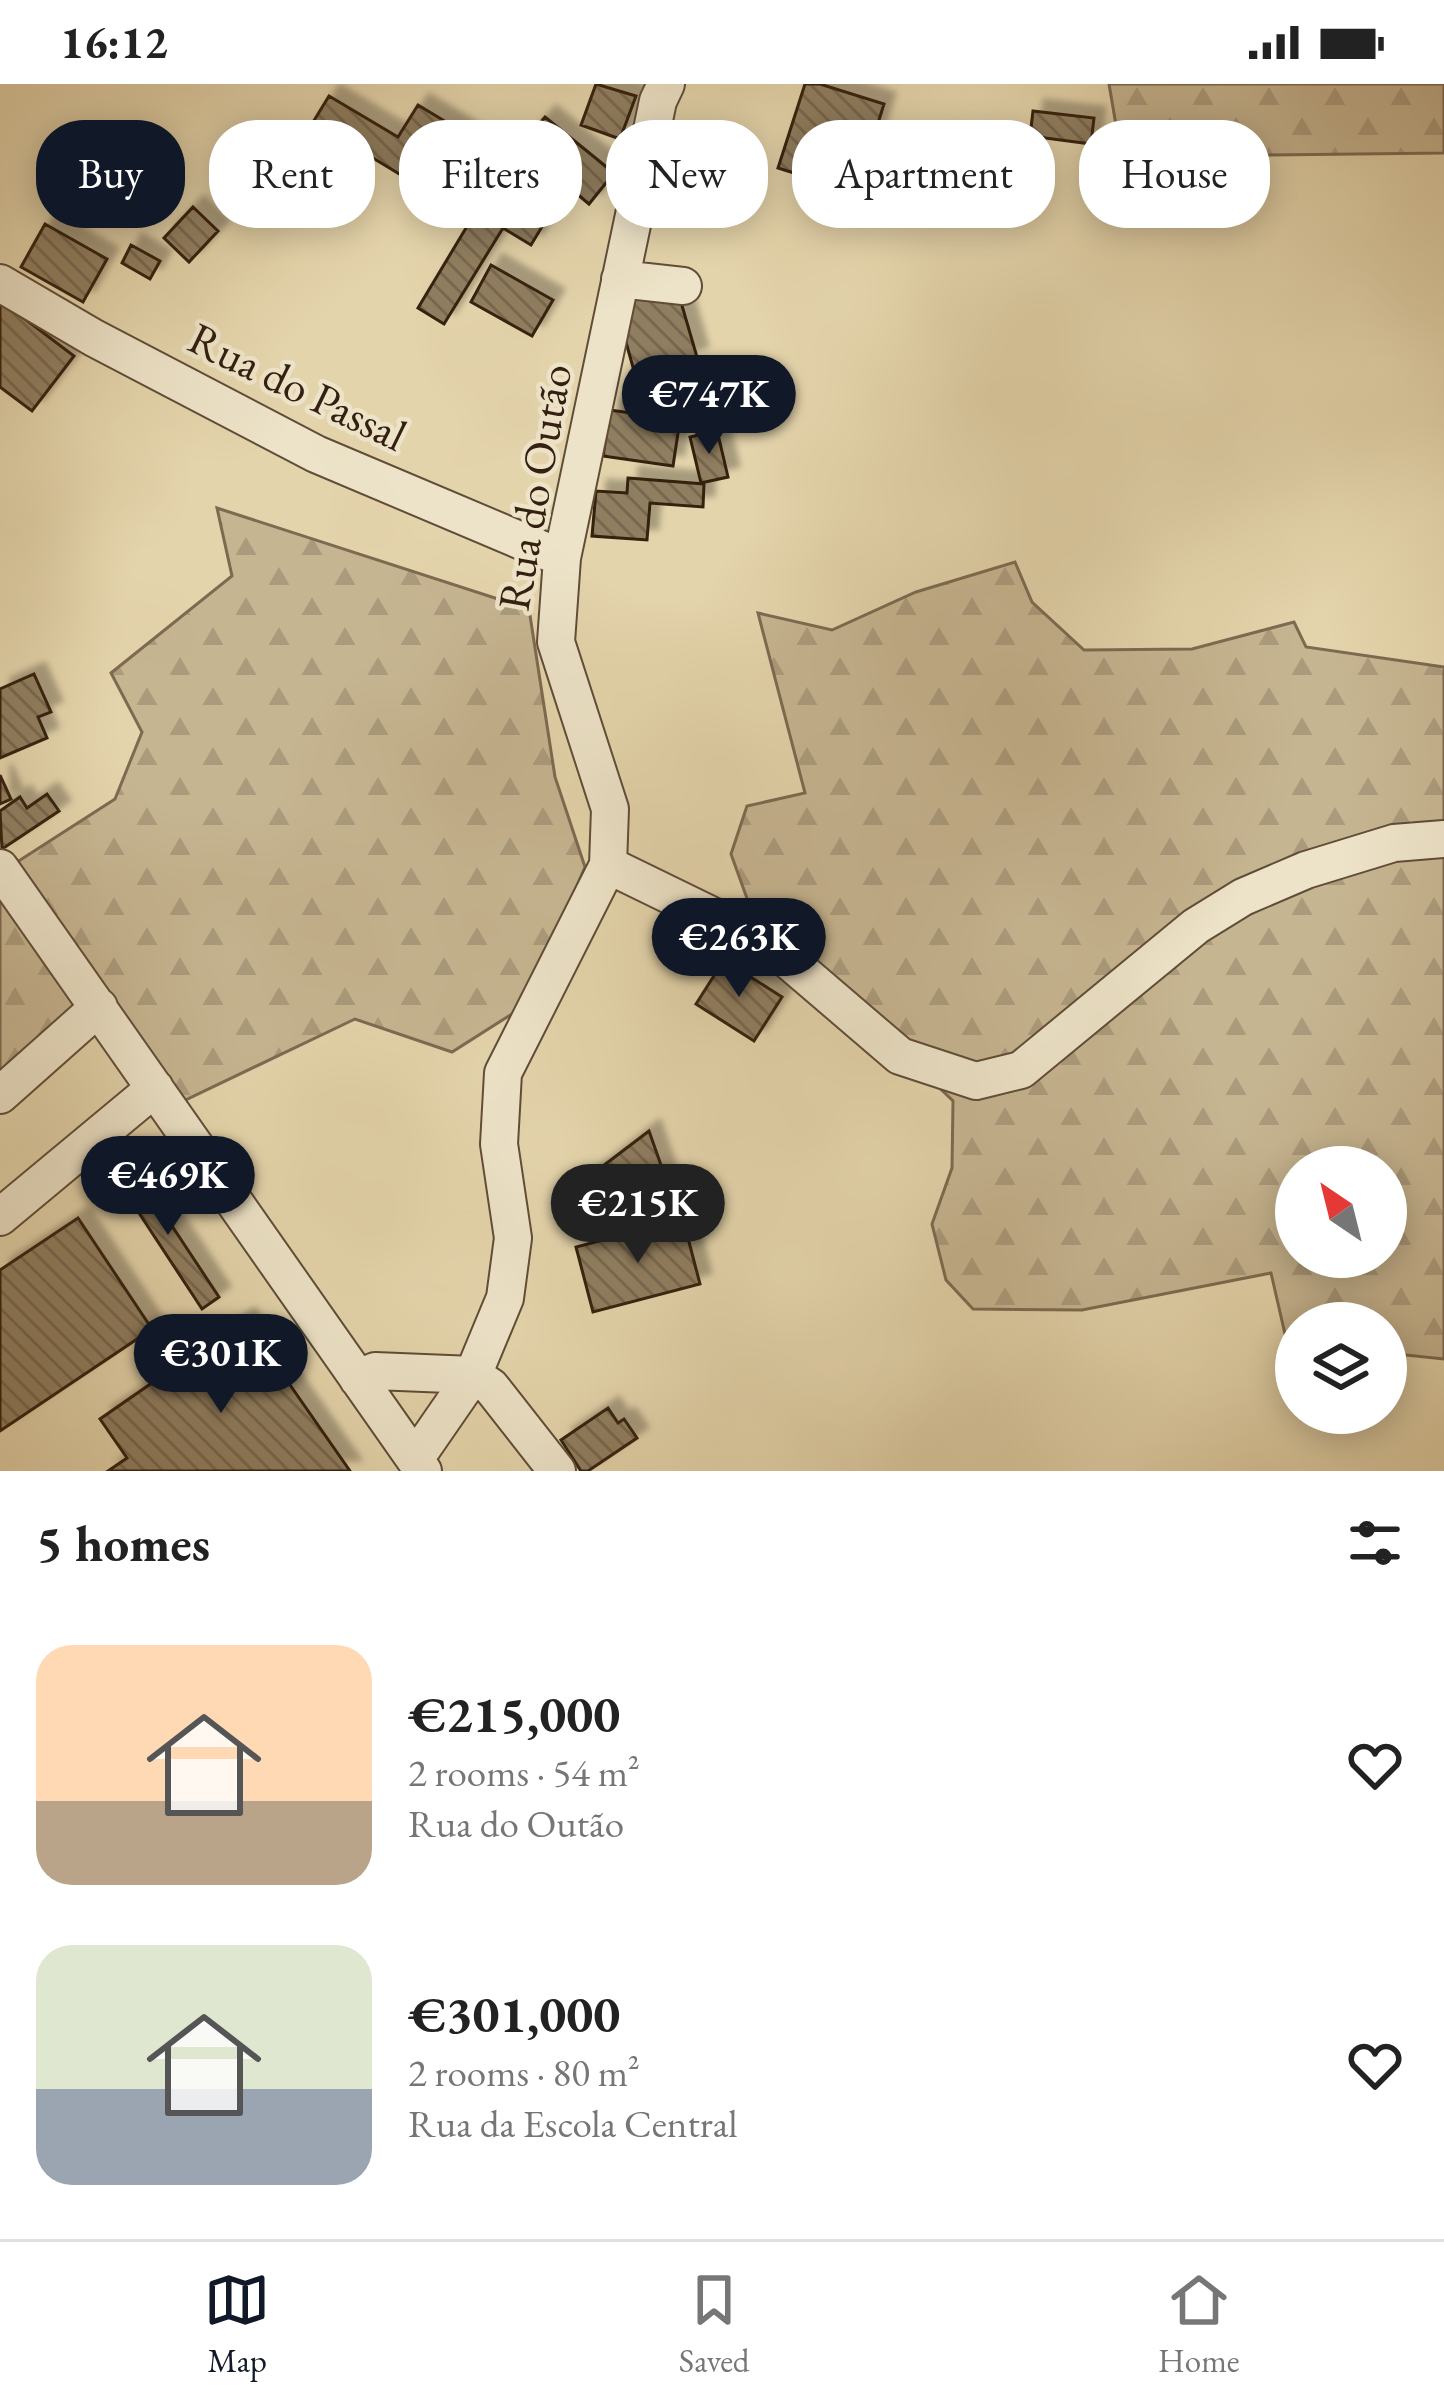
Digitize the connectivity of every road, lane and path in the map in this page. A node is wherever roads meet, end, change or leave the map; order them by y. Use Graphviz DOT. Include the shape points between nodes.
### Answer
graph roads {
  1 [pos="666,84"];
  2 [pos="620,279"];
  3 [pos="0,283"];
  4 [pos="683,286"];
  5 [pos="562,558"];
  6 [pos="1444,838"];
  7 [pos="608,865"];
  8 [pos="0,868"];
  9 [pos="99,1006"];
  10 [pos="155,1088"];
  11 [pos="0,1095"];
  12 [pos="0,1217"];
  13 [pos="473,1376"];
  14 [pos="358,1378"];
  15 [pos="419,1465"];
  16 [pos="556,1471"];
  1 -- 2 [label="street, Rua do Outão"];
  2 -- 4 [label="street"];
  2 -- 5 [label="street, Rua do Outão"];
  3 -- 5 [label="street, Rua do Passal" via="316,454"];
  5 -- 7 [label="street, Rua do Outão" via="556,642 610,808"];
  6 -- 7 [label="street" via="1394,843 1243,897 1196,926 1021,1070 976,1081 900,1056 768,944"];
  7 -- 13 [label="street, Rua do Outão" via="503,1072 499,1144 513,1238 505,1298"];
  8 -- 9 [label="street"];
  9 -- 10 [label="street"];
  9 -- 11 [label="street"];
  10 -- 12 [label="street"];
  10 -- 14 [label="street"];
  13 -- 14 [label="street" via="375,1371"];
  13 -- 15 [label="street, Rua do Outão"];
  13 -- 16 [label="street" via="491,1387"];
  14 -- 15 [label="street"];
}
